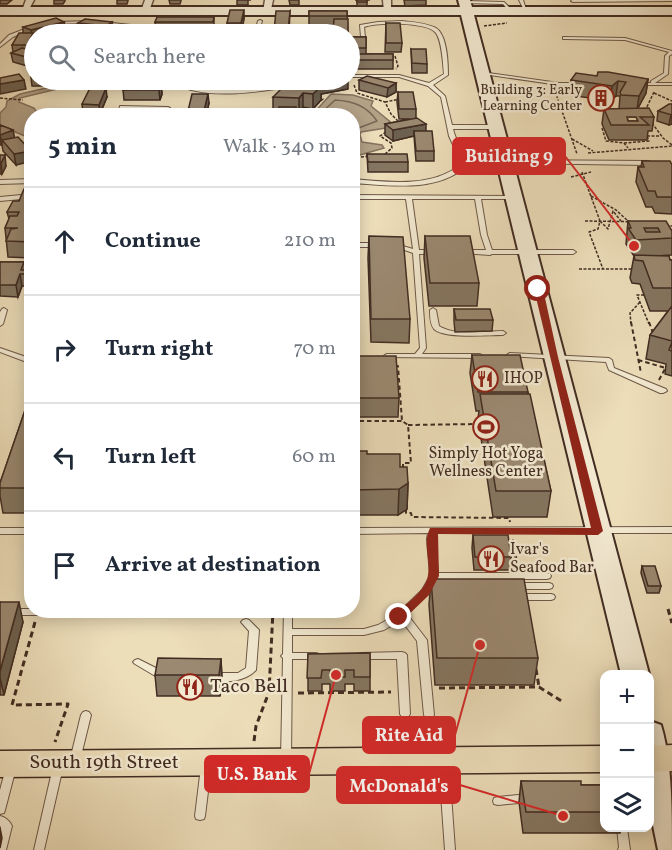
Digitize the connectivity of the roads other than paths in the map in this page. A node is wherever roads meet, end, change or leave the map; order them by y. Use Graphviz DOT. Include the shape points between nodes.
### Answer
graph roads {
  1 [pos="672,0"];
  2 [pos="573,1"];
  3 [pos="647,4"];
  4 [pos="465,5"];
  5 [pos="27,6"];
  6 [pos="388,6"];
  7 [pos="523,6"];
  8 [pos="146,9"];
  9 [pos="0,11"];
  10 [pos="265,11"];
  11 [pos="672,11"];
  12 [pos="91,22"];
  13 [pos="51,23"];
  14 [pos="101,23"];
  15 [pos="110,24"];
  16 [pos="24,30"];
  17 [pos="363,37"];
  18 [pos="565,38"];
  19 [pos="0,46"];
  20 [pos="672,52"];
  21 [pos="669,68"];
  22 [pos="483,73"];
  23 [pos="360,78"];
  24 [pos="589,83"];
  25 [pos="629,84"];
  26 [pos="672,84"];
  27 [pos="647,85"];
  28 [pos="430,86"];
  29 [pos="218,90"];
  30 [pos="255,90"];
  31 [pos="122,108"];
  32 [pos="168,108"];
  33 [pos="449,125"];
  34 [pos="495,125"];
  35 [pos="504,162"];
  36 [pos="652,163"];
  37 [pos="24,181"];
  38 [pos="0,182"];
  39 [pos="360,182"];
  40 [pos="24,197"];
  41 [pos="360,197"];
  42 [pos="409,197"];
  43 [pos="478,197"];
  44 [pos="513,197"];
  45 [pos="0,199"];
  46 [pos="360,245"];
  47 [pos="416,252"];
  48 [pos="439,252"];
  49 [pos="451,252"];
  50 [pos="573,252"];
  51 [pos="490,253"];
  52 [pos="530,254"];
  53 [pos="4,310"];
  54 [pos="433,310"];
  55 [pos="0,324"];
  56 [pos="503,333"];
  57 [pos="0,350"];
  58 [pos="495,355"];
  59 [pos="374,356"];
  60 [pos="417,356"];
  61 [pos="484,356"];
  62 [pos="553,357"];
  63 [pos="24,359"];
  64 [pos="664,387"];
  65 [pos="672,530"];
  66 [pos="0,531"];
  67 [pos="24,531"];
  68 [pos="360,531"];
  69 [pos="433,531"];
  70 [pos="598,531"];
  71 [pos="434,576"];
  72 [pos="547,576"];
  73 [pos="510,586"];
  74 [pos="549,586"];
  75 [pos="511,597"];
  76 [pos="551,597"];
  77 [pos="0,612"];
  78 [pos="24,612"];
  79 [pos="402,614"];
  80 [pos="288,618"];
  81 [pos="246,622"];
  82 [pos="287,632"];
  83 [pos="286,656"];
  84 [pos="321,656"];
  85 [pos="344,656"];
  86 [pos="138,662"];
  87 [pos="634,670"];
  88 [pos="172,677"];
  89 [pos="204,677"];
  90 [pos="405,714"];
  91 [pos="86,715"];
  92 [pos="429,715"];
  93 [pos="656,752"];
  94 [pos="63,757"];
  95 [pos="600,759"];
  96 [pos="443,761"];
  97 [pos="206,763"];
  98 [pos="286,763"];
  99 [pos="6,764"];
  100 [pos="539,798"];
  101 [pos="498,801"];
  102 [pos="0,810"];
  103 [pos="200,816"];
  104 [pos="0,820"];
  105 [pos="622,832"];
  106 [pos="670,832"];
  107 [pos="1,850"];
  108 [pos="39,850"];
  109 [pos="450,850"];
  110 [pos="624,850"];
  1 -- 3 [label="lane"];
  2 -- 3 [label="lane"];
  3 -- 7 [label="main road"];
  3 -- 11 [label="main road"];
  4 -- 6 [label="main road"];
  4 -- 7 [label="main road" via="511,11"];
  4 -- 22 [label="main road"];
  5 -- 8 [label="main road"];
  5 -- 9 [label="main road"];
  6 -- 10 [label="main road"];
  8 -- 10 [label="main road"];
  12 -- 13 [label="lane"];
  14 -- 15 [label="lane"];
  16 -- 19 [label="lane"];
  17 -- 28 [label="lane" via="362,26 370,23 409,24 435,30 440,35 446,73"];
  18 -- 20 [label="lane" via="625,39"];
  20 -- 21 [label="lane" via="667,56"];
  21 -- 27 [label="lane" via="663,78"];
  22 -- 24 [label="lane" via="552,83"];
  22 -- 34 [label="main road"];
  23 -- 28 [label="lane" via="396,76"];
  25 -- 27 [label="lane"];
  26 -- 27 [label="lane"];
  28 -- 33 [label="lane" via="443,96"];
  29 -- 30 [label="lane"];
  31 -- 32 [label="lane"];
  33 -- 34 [label="lane"];
  33 -- 39 [label="lane" via="462,163 450,176 421,182"];
  34 -- 35 [label="main road"];
  35 -- 36 [label="lane"];
  35 -- 44 [label="main road"];
  37 -- 38 [label="lane"];
  40 -- 45 [label="lane"];
  41 -- 42 [label="lane"];
  42 -- 43 [label="lane"];
  42 -- 47 [label="lane"];
  43 -- 44 [label="lane"];
  43 -- 51 [label="lane"];
  44 -- 52 [label="main road"];
  46 -- 47 [label="lane" via="394,245"];
  47 -- 48 [label="lane"];
  47 -- 60 [label="lane" via="423,348"];
  49 -- 51 [label="lane"];
  50 -- 52 [label="lane"];
  51 -- 52 [label="lane"];
  52 -- 62 [label="main road"];
  53 -- 55 [label="lane"];
  54 -- 56 [label="lane" via="435,326 445,332"];
  57 -- 63 [label="lane"];
  58 -- 62 [label="lane"];
  59 -- 60 [label="lane"];
  60 -- 61 [label="lane"];
  62 -- 64 [label="lane" via="609,360 611,369 619,374"];
  62 -- 70 [label="main road"];
  65 -- 70 [label="lane"];
  66 -- 67 [label="lane"];
  68 -- 69 [label="lane"];
  69 -- 70 [label="lane"];
  69 -- 71 [label="lane"];
  70 -- 87 [label="main road"];
  71 -- 72 [label="lane"];
  71 -- 79 [label="lane" via="432,592"];
  73 -- 74 [label="lane"];
  75 -- 76 [label="lane"];
  77 -- 78 [label="lane"];
  79 -- 82 [label="lane" via="374,630"];
  79 -- 92 [label="lane" via="422,640"];
  80 -- 82 [label="lane"];
  81 -- 89 [label="lane" via="254,630 251,670 236,677"];
  82 -- 83 [label="lane"];
  83 -- 84 [label="lane"];
  83 -- 98 [label="lane"];
  85 -- 90 [label="lane" via="402,656"];
  86 -- 88 [label="lane" via="161,677"];
  91 -- 94 [label="lane"];
  93 -- 106 [label="main road"];
  94 -- 97 [label="main road, South 19th Street"];
  94 -- 99 [label="main road, South 19th Street"];
  94 -- 108 [label="lane"];
  95 -- 96 [label="main road, South 19th Street"];
  96 -- 98 [label="main road, South 19th Street"];
  96 -- 109 [label="lane"];
  97 -- 98 [label="main road, South 19th Street"];
  97 -- 103 [label="lane"];
  99 -- 102 [label="lane"];
  100 -- 101 [label="lane"];
  104 -- 107 [label="lane" via="7,826"];
  105 -- 110 [label="lane"];
}
